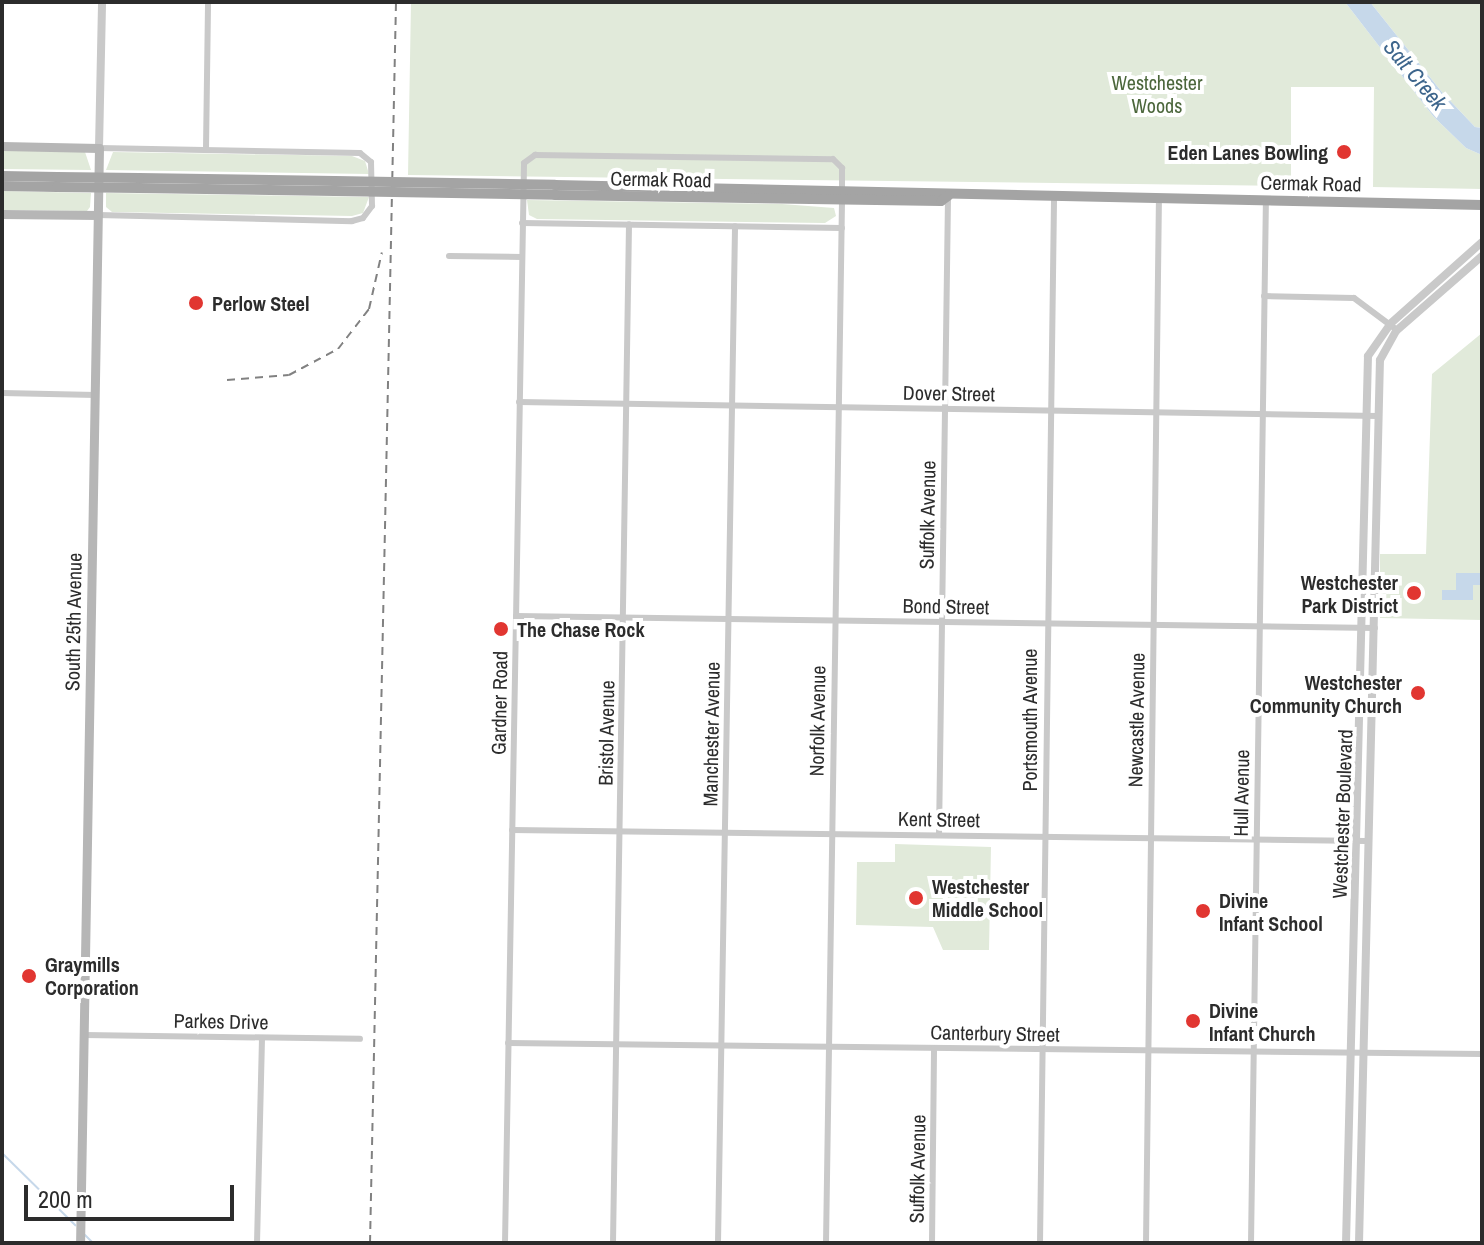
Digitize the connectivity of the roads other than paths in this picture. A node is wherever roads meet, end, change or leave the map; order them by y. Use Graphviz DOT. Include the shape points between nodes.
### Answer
graph roads {
  1 [pos="102,2"];
  2 [pos="208,2"];
  3 [pos="2,146"];
  4 [pos="99,148"];
  5 [pos="206,149"];
  6 [pos="524,163"];
  7 [pos="2,176"];
  8 [pos="57,182"];
  9 [pos="2,186"];
  10 [pos="842,194"];
  11 [pos="948,196"];
  12 [pos="1054,197"];
  13 [pos="1159,198"];
  14 [pos="1266,200"];
  15 [pos="1482,205"];
  16 [pos="2,214"];
  17 [pos="98,215"];
  18 [pos="522,223"];
  19 [pos="629,224"];
  20 [pos="735,226"];
  21 [pos="842,228"];
  22 [pos="1482,242"];
  23 [pos="449,256"];
  24 [pos="1482,256"];
  25 [pos="522,257"];
  26 [pos="1264,296"];
  27 [pos="1393,327"];
  28 [pos="2,393"];
  29 [pos="96,395"];
  30 [pos="519,402"];
  31 [pos="626,404"];
  32 [pos="732,406"];
  33 [pos="838,407"];
  34 [pos="945,409"];
  35 [pos="1051,411"];
  36 [pos="1156,412"];
  37 [pos="1262,414"];
  38 [pos="1367,416"];
  39 [pos="1378,416"];
  40 [pos="516,616"];
  41 [pos="623,618"];
  42 [pos="729,619"];
  43 [pos="835,620"];
  44 [pos="941,622"];
  45 [pos="1046,623"];
  46 [pos="1154,625"];
  47 [pos="1260,626"];
  48 [pos="1364,628"];
  49 [pos="1375,628"];
  50 [pos="512,830"];
  51 [pos="620,831"];
  52 [pos="725,832"];
  53 [pos="831,834"];
  54 [pos="939,835"];
  55 [pos="1045,836"];
  56 [pos="1151,838"];
  57 [pos="1257,839"];
  58 [pos="1361,840"];
  59 [pos="82,1035"];
  60 [pos="262,1038"];
  61 [pos="360,1039"];
  62 [pos="508,1043"];
  63 [pos="616,1044"];
  64 [pos="721,1046"];
  65 [pos="829,1047"];
  66 [pos="934,1048"];
  67 [pos="1041,1049"];
  68 [pos="1148,1050"];
  69 [pos="1255,1052"];
  70 [pos="1353,1053"];
  71 [pos="1365,1054"];
  72 [pos="1482,1054"];
  73 [pos="80,1243"];
  74 [pos="257,1243"];
  75 [pos="505,1243"];
  76 [pos="613,1243"];
  77 [pos="718,1243"];
  78 [pos="826,1243"];
  79 [pos="932,1243"];
  80 [pos="1040,1243"];
  81 [pos="1146,1243"];
  82 [pos="1251,1243"];
  83 [pos="1346,1243"];
  84 [pos="1359,1243"];
  1 -- 4 [label="street, South 25th Avenue"];
  2 -- 5 [label="street"];
  3 -- 4 [label="main road"];
  4 -- 5 [label="street"];
  4 -- 17 [label="main road, South 25th Avenue"];
  5 -- 17 [label="street" via="360,153 372,168 372,206 363,218 352,221"];
  6 -- 10 [label="street, Cermak Road" via="535,155 833,159 842,168"];
  6 -- 18 [label="street, Gardner Road"];
  7 -- 8 [label="main road, Cermak Road"];
  8 -- 9 [label="main road, Cermak Road"];
  8 -- 10 [label="main road, Cermak Road, bridge"];
  10 -- 11 [label="main road, Cermak Road" via="941,201"];
  10 -- 21 [label="street, Norfolk Avenue"];
  11 -- 12 [label="main road, Cermak Road"];
  11 -- 34 [label="street, Suffolk Avenue"];
  12 -- 13 [label="main road, Cermak Road"];
  12 -- 35 [label="street, Portsmouth Avenue"];
  13 -- 14 [label="main road, Cermak Road"];
  13 -- 36 [label="street, Newcastle Avenue"];
  14 -- 15 [label="main road, Cermak Road"];
  14 -- 26 [label="street, Hull Avenue"];
  16 -- 17 [label="main road"];
  17 -- 29 [label="main road, South 25th Avenue"];
  18 -- 19 [label="street"];
  18 -- 25 [label="street, Gardner Road"];
  19 -- 20 [label="street"];
  19 -- 31 [label="street, Bristol Avenue"];
  20 -- 21 [label="street"];
  20 -- 32 [label="street, Manchester Avenue"];
  21 -- 33 [label="street, Norfolk Avenue"];
  22 -- 27 [label="street, Westchester Boulevard"];
  23 -- 25 [label="street"];
  24 -- 27 [label="street, Westchester Boulevard"];
  25 -- 30 [label="street, Gardner Road"];
  26 -- 27 [label="street" via="1354,298"];
  26 -- 37 [label="street, Hull Avenue"];
  27 -- 38 [label="street, Westchester Boulevard" via="1368,356"];
  27 -- 39 [label="street, Westchester Boulevard" via="1380,360"];
  28 -- 29 [label="street"];
  29 -- 59 [label="main road, South 25th Avenue"];
  30 -- 31 [label="street, Dover Street"];
  30 -- 40 [label="street, Gardner Road"];
  31 -- 32 [label="street, Dover Street"];
  31 -- 41 [label="street, Bristol Avenue"];
  32 -- 33 [label="street, Dover Street"];
  32 -- 42 [label="street, Manchester Avenue"];
  33 -- 34 [label="street, Dover Street"];
  33 -- 43 [label="street, Norfolk Avenue"];
  34 -- 35 [label="street, Dover Street"];
  34 -- 44 [label="street, Suffolk Avenue"];
  35 -- 36 [label="street, Dover Street"];
  35 -- 45 [label="street, Portsmouth Avenue"];
  36 -- 37 [label="street, Dover Street"];
  36 -- 46 [label="street, Newcastle Avenue"];
  37 -- 38 [label="street, Dover Street"];
  37 -- 47 [label="street, Hull Avenue"];
  38 -- 39 [label="street, Dover Street"];
  38 -- 48 [label="street, Westchester Boulevard"];
  39 -- 49 [label="street, Westchester Boulevard"];
  40 -- 41 [label="street, Bond Street"];
  40 -- 50 [label="street, Gardner Road"];
  41 -- 42 [label="street, Bond Street"];
  41 -- 51 [label="street, Bristol Avenue"];
  42 -- 43 [label="street, Bond Street"];
  42 -- 52 [label="street, Manchester Avenue"];
  43 -- 44 [label="street, Bond Street"];
  43 -- 53 [label="street, Norfolk Avenue"];
  44 -- 45 [label="street, Bond Street"];
  44 -- 54 [label="street, Suffolk Avenue"];
  45 -- 46 [label="street, Bond Street"];
  45 -- 55 [label="street, Portsmouth Avenue"];
  46 -- 47 [label="street, Bond Street"];
  46 -- 56 [label="street, Newcastle Avenue"];
  47 -- 48 [label="street, Bond Street"];
  47 -- 57 [label="street, Hull Avenue"];
  48 -- 49 [label="street, Bond Street"];
  48 -- 58 [label="street, Westchester Boulevard"];
  49 -- 58 [label="street, Westchester Boulevard"];
  50 -- 51 [label="street, Kent Street"];
  50 -- 62 [label="street, Gardner Road"];
  51 -- 52 [label="street, Kent Street"];
  51 -- 63 [label="street, Bristol Avenue"];
  52 -- 53 [label="street, Kent Street"];
  52 -- 64 [label="street, Manchester Avenue"];
  53 -- 54 [label="street, Kent Street"];
  53 -- 65 [label="street, Norfolk Avenue"];
  54 -- 55 [label="street, Kent Street"];
  55 -- 56 [label="street, Kent Street"];
  55 -- 67 [label="street, Portsmouth Avenue"];
  56 -- 57 [label="street, Kent Street"];
  56 -- 68 [label="street, Newcastle Avenue"];
  57 -- 58 [label="street, Kent Street"];
  57 -- 69 [label="street, Hull Avenue"];
  58 -- 70 [label="street, Westchester Boulevard"];
  58 -- 71 [label="street, Westchester Boulevard"];
  59 -- 60 [label="street, Parkes Drive"];
  59 -- 73 [label="main road, South 25th Avenue"];
  60 -- 61 [label="street, Parkes Drive"];
  60 -- 74 [label="street"];
  62 -- 63 [label="street, Canterbury Street"];
  62 -- 75 [label="street, Gardner Road"];
  63 -- 64 [label="street, Canterbury Street"];
  63 -- 76 [label="street, Bristol Avenue"];
  64 -- 65 [label="street, Canterbury Street"];
  64 -- 77 [label="street, Manchester Avenue"];
  65 -- 66 [label="street, Canterbury Street"];
  65 -- 78 [label="street, Norfolk Avenue"];
  66 -- 67 [label="street, Canterbury Street"];
  66 -- 79 [label="street, Suffolk Avenue"];
  67 -- 68 [label="street, Canterbury Street"];
  67 -- 80 [label="street, Portsmouth Avenue"];
  68 -- 69 [label="street, Canterbury Street"];
  68 -- 81 [label="street, Newcastle Avenue"];
  69 -- 70 [label="street, Canterbury Street"];
  69 -- 82 [label="street, Hull Avenue"];
  70 -- 71 [label="street, Canterbury Street"];
  70 -- 83 [label="street, Westchester Boulevard"];
  71 -- 72 [label="street, Canterbury Street"];
  71 -- 84 [label="street, Westchester Boulevard"];
}
